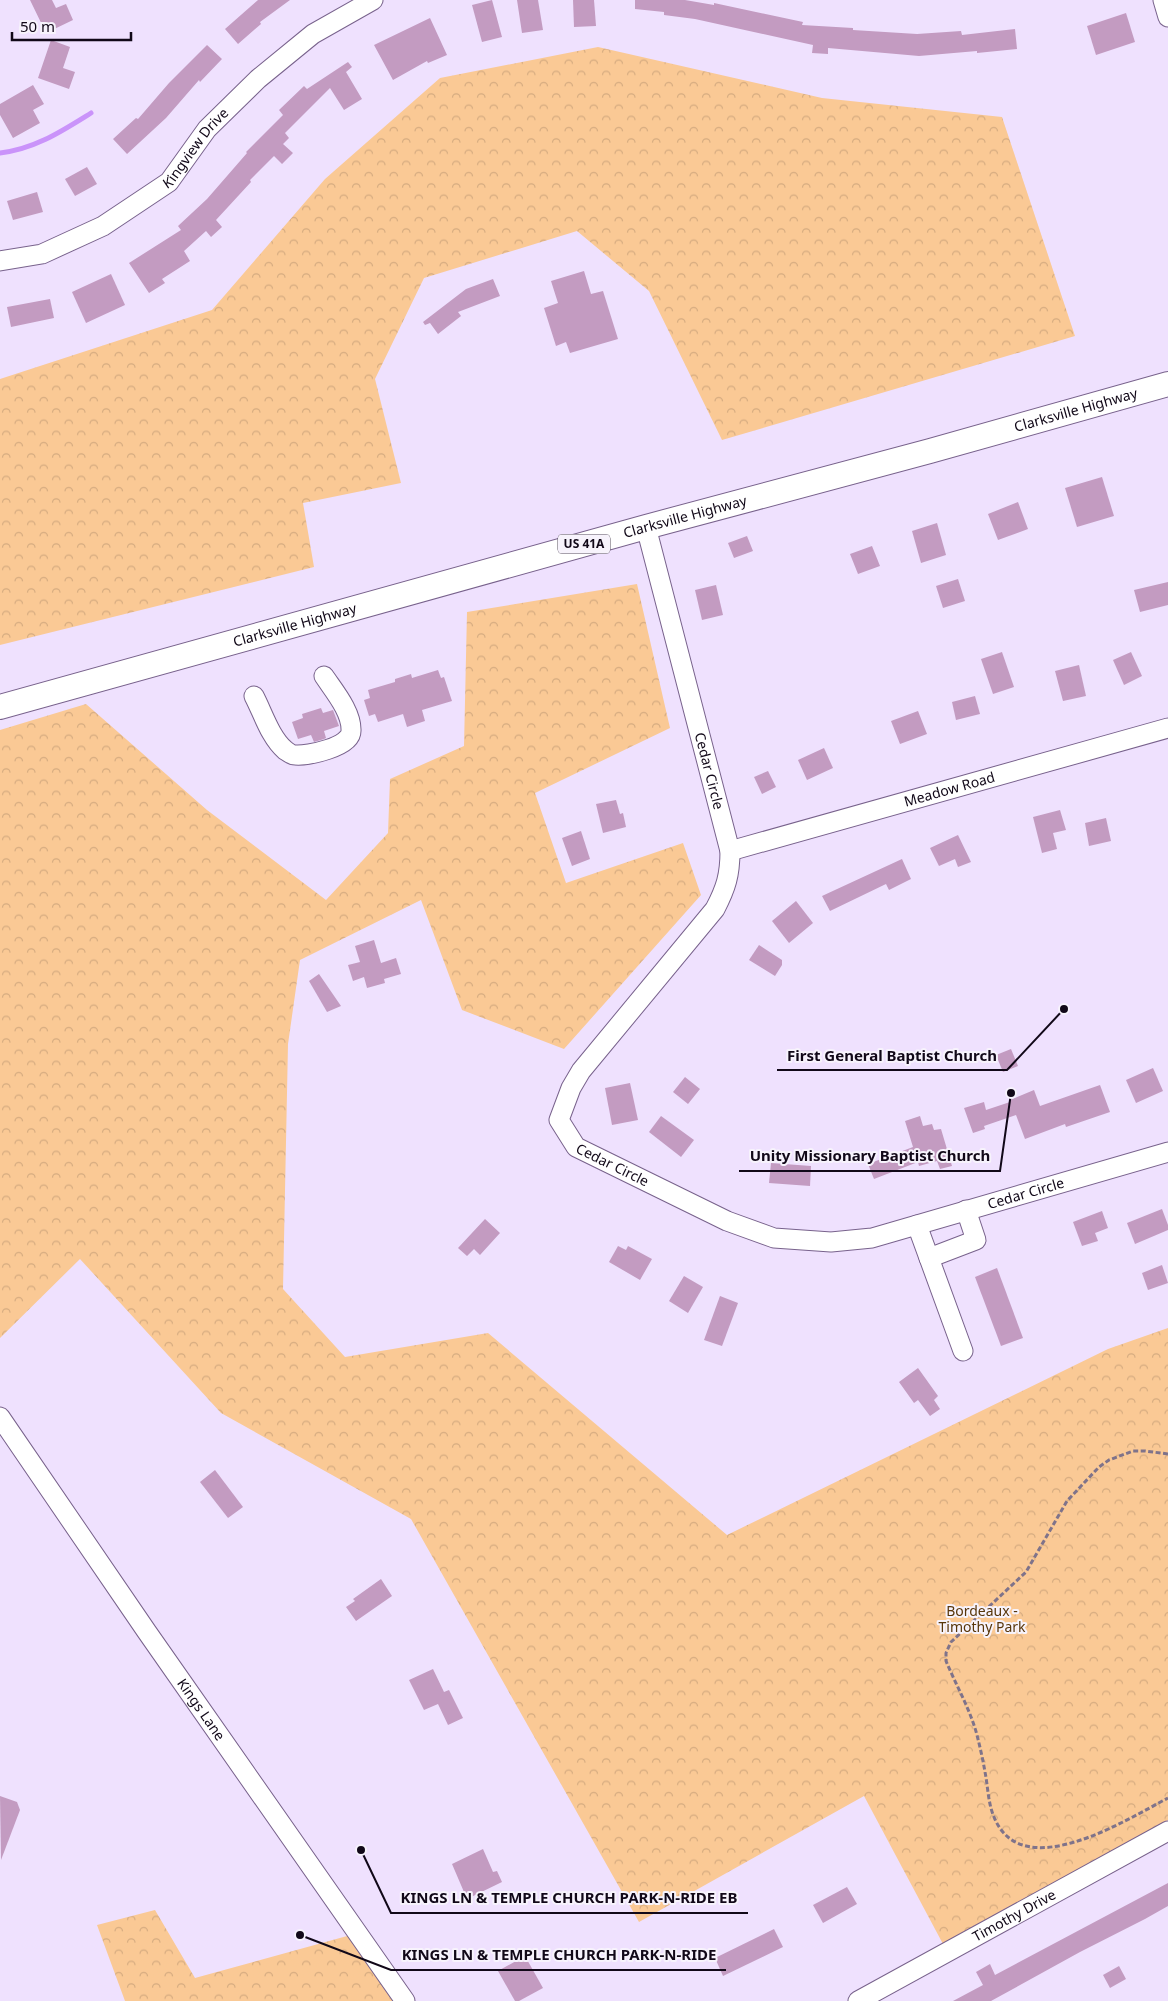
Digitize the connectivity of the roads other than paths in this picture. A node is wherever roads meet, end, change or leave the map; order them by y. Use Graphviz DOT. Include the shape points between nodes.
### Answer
graph roads {
  1 [pos="373,0"];
  2 [pos="1163,0"];
  3 [pos="1168,17"];
  4 [pos="0,261"];
  5 [pos="1168,384"];
  6 [pos="646,527"];
  7 [pos="324,676"];
  8 [pos="254,696"];
  9 [pos="0,708"];
  10 [pos="1168,728"];
  11 [pos="730,851"];
  12 [pos="1168,1152"];
  13 [pos="966,1210"];
  14 [pos="917,1225"];
  15 [pos="929,1258"];
  16 [pos="963,1351"];
  17 [pos="0,1417"];
  18 [pos="1168,1830"];
  19 [pos="405,2001"];
  20 [pos="858,2001"];
  1 -- 4 [label="street, Kingview Drive" via="313,34 258,79 207,128 169,182 103,226 42,254"];
  2 -- 3 [label="street"];
  5 -- 6 [label="main road, Clarksville Highway / US 41A"];
  6 -- 9 [label="main road, Clarksville Highway / US 41A"];
  6 -- 11 [label="street, Cedar Circle"];
  7 -- 8 [label="street" via="349,719 351,732 347,740 337,746 293,755 279,744"];
  10 -- 11 [label="street, Meadow Road"];
  11 -- 14 [label="street, Cedar Circle" via="728,880 715,910 581,1071 559,1120 576,1147 727,1221 774,1238 831,1242 872,1238"];
  12 -- 13 [label="street, Cedar Circle"];
  13 -- 14 [label="street, Cedar Circle"];
  13 -- 15 [label="street" via="976,1240"];
  14 -- 15 [label="street"];
  15 -- 16 [label="street"];
  17 -- 19 [label="street, Kings Lane"];
  18 -- 20 [label="street, Timothy Drive"];
}
